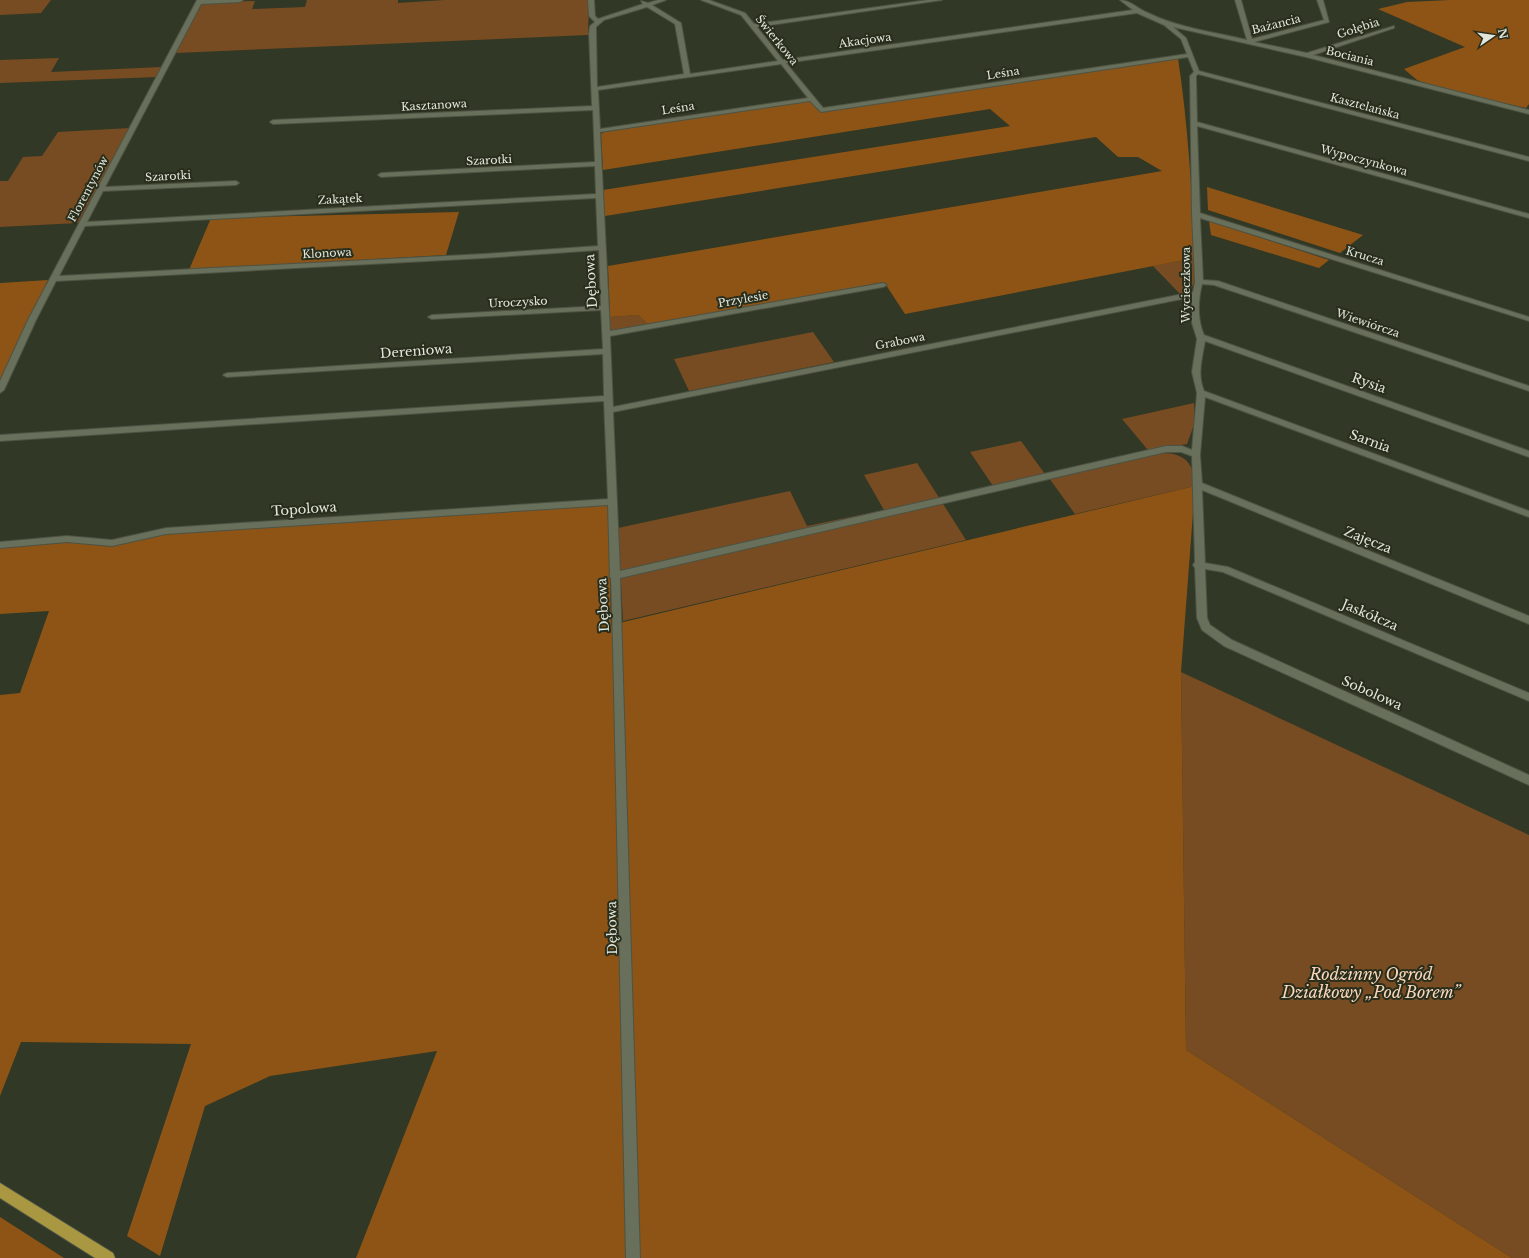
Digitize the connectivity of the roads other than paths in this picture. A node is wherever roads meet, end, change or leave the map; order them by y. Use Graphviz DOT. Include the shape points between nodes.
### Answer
graph roads {
  1 [pos="240,0"];
  2 [pos="591,0"];
  3 [pos="640,0"];
  4 [pos="663,0"];
  5 [pos="704,0"];
  6 [pos="939,0"];
  7 [pos="1123,0"];
  8 [pos="1238,0"];
  9 [pos="1320,0"];
  10 [pos="200,1"];
  11 [pos="646,5"];
  12 [pos="1138,11"];
  13 [pos="597,22"];
  14 [pos="1166,24"];
  15 [pos="753,26"];
  16 [pos="1392,27"];
  17 [pos="1250,41"];
  18 [pos="1188,55"];
  19 [pos="1307,55"];
  20 [pos="782,62"];
  21 [pos="1196,72"];
  22 [pos="687,75"];
  23 [pos="594,89"];
  24 [pos="811,99"];
  25 [pos="595,108"];
  26 [pos="821,110"];
  27 [pos="1529,112"];
  28 [pos="274,122"];
  29 [pos="1193,123"];
  30 [pos="596,131"];
  31 [pos="1529,159"];
  32 [pos="598,164"];
  33 [pos="381,175"];
  34 [pos="236,183"];
  35 [pos="102,189"];
  36 [pos="600,196"];
  37 [pos="1195,214"];
  38 [pos="1529,216"];
  39 [pos="82,224"];
  40 [pos="602,248"];
  41 [pos="53,279"];
  42 [pos="1199,282"];
  43 [pos="883,285"];
  44 [pos="1195,294"];
  45 [pos="605,308"];
  46 [pos="432,317"];
  47 [pos="1529,319"];
  48 [pos="606,334"];
  49 [pos="1201,337"];
  50 [pos="607,351"];
  51 [pos="227,375"];
  52 [pos="1529,389"];
  53 [pos="0,390"];
  54 [pos="1201,393"];
  55 [pos="608,398"];
  56 [pos="608,410"];
  57 [pos="0,438"];
  58 [pos="1196,454"];
  59 [pos="1529,454"];
  60 [pos="1197,485"];
  61 [pos="612,502"];
  62 [pos="1529,514"];
  63 [pos="0,545"];
  64 [pos="1198,565"];
  65 [pos="614,576"];
  66 [pos="1529,620"];
  67 [pos="1206,628"];
  68 [pos="1529,697"];
  69 [pos="1529,780"];
  70 [pos="0,1190"];
  71 [pos="108,1258"];
  72 [pos="633,1258"];
  1 -- 10 [label="street"];
  2 -- 13 [label="street" via="592,16"];
  3 -- 11 [label="street"];
  4 -- 11 [label="street"];
  5 -- 15 [label="street, Świerkowa" via="743,14"];
  6 -- 15 [label="street"];
  7 -- 12 [label="street"];
  8 -- 17 [label="street, Bażancia"];
  9 -- 17 [label="street, Bażancia" via="1327,21"];
  10 -- 35 [label="street, Florentynów"];
  11 -- 13 [label="street"];
  11 -- 22 [label="street" via="678,23"];
  12 -- 14 [label="street"];
  12 -- 20 [label="street, Akacjowa"];
  13 -- 23 [label="street, Dębowa" via="592,33"];
  14 -- 17 [label="street, Bociania"];
  14 -- 18 [label="street" via="1183,38 1187,44"];
  15 -- 20 [label="street, Świerkowa"];
  16 -- 19 [label="street, Gołębia"];
  17 -- 19 [label="street, Bociania"];
  18 -- 21 [label="street"];
  18 -- 26 [label="street, Leśna"];
  19 -- 27 [label="street, Bociania"];
  20 -- 22 [label="street, Akacjowa"];
  20 -- 24 [label="street, Świerkowa"];
  21 -- 29 [label="street, Wycieczkowa"];
  21 -- 31 [label="street, Kasztelańska"];
  22 -- 23 [label="street, Akacjowa"];
  23 -- 25 [label="street, Dębowa"];
  24 -- 26 [label="street, Świerkowa"];
  24 -- 30 [label="street, Leśna"];
  25 -- 28 [label="street, Kasztanowa"];
  25 -- 30 [label="street, Dębowa"];
  29 -- 37 [label="street, Wycieczkowa"];
  29 -- 38 [label="street, Wypoczynkowa"];
  30 -- 32 [label="street, Dębowa"];
  32 -- 33 [label="street, Szarotki"];
  32 -- 36 [label="street, Dębowa"];
  34 -- 35 [label="street, Szarotki"];
  35 -- 39 [label="street, Florentynów"];
  36 -- 39 [label="street, Zakątek"];
  36 -- 40 [label="street, Dębowa"];
  37 -- 42 [label="street, Wycieczkowa"];
  37 -- 47 [label="street, Krucza"];
  39 -- 41 [label="street, Florentynów"];
  40 -- 41 [label="street, Klonowa"];
  40 -- 45 [label="street, Dębowa"];
  41 -- 53 [label="street, Florentynów"];
  42 -- 44 [label="street, Wycieczkowa"];
  42 -- 52 [label="street, Wiewiórcza" via="1215,283"];
  43 -- 48 [label="street, Przylesie"];
  44 -- 49 [label="street, Wycieczkowa" via="1196,327"];
  44 -- 56 [label="street, Grabowa"];
  45 -- 46 [label="street, Uroczysko"];
  45 -- 48 [label="street, Dębowa"];
  48 -- 50 [label="street, Dębowa"];
  49 -- 54 [label="street, Wycieczkowa" via="1195,364"];
  49 -- 59 [label="street, Rysia"];
  50 -- 51 [label="street, Dereniowa"];
  50 -- 55 [label="street, Dębowa"];
  54 -- 58 [label="street, Wycieczkowa"];
  54 -- 62 [label="street, Sarnia"];
  55 -- 56 [label="street, Dębowa"];
  55 -- 57 [label="street"];
  56 -- 61 [label="street, Dębowa"];
  58 -- 60 [label="street, Wycieczkowa"];
  58 -- 65 [label="street" via="1182,449 1166,449"];
  60 -- 64 [label="street, Wycieczkowa"];
  60 -- 66 [label="street, Zajęcza"];
  61 -- 63 [label="street, Topolowa" via="166,531 112,543 67,539"];
  61 -- 65 [label="street, Dębowa"];
  64 -- 67 [label="street, Wycieczkowa" via="1202,618"];
  64 -- 68 [label="street, Jaskółcza" via="1225,568"];
  65 -- 72 [label="street, Dębowa" via="620,708"];
  67 -- 69 [label="street, Sobolowa" via="1228,643"];
  70 -- 71 [label="main road"];
}
